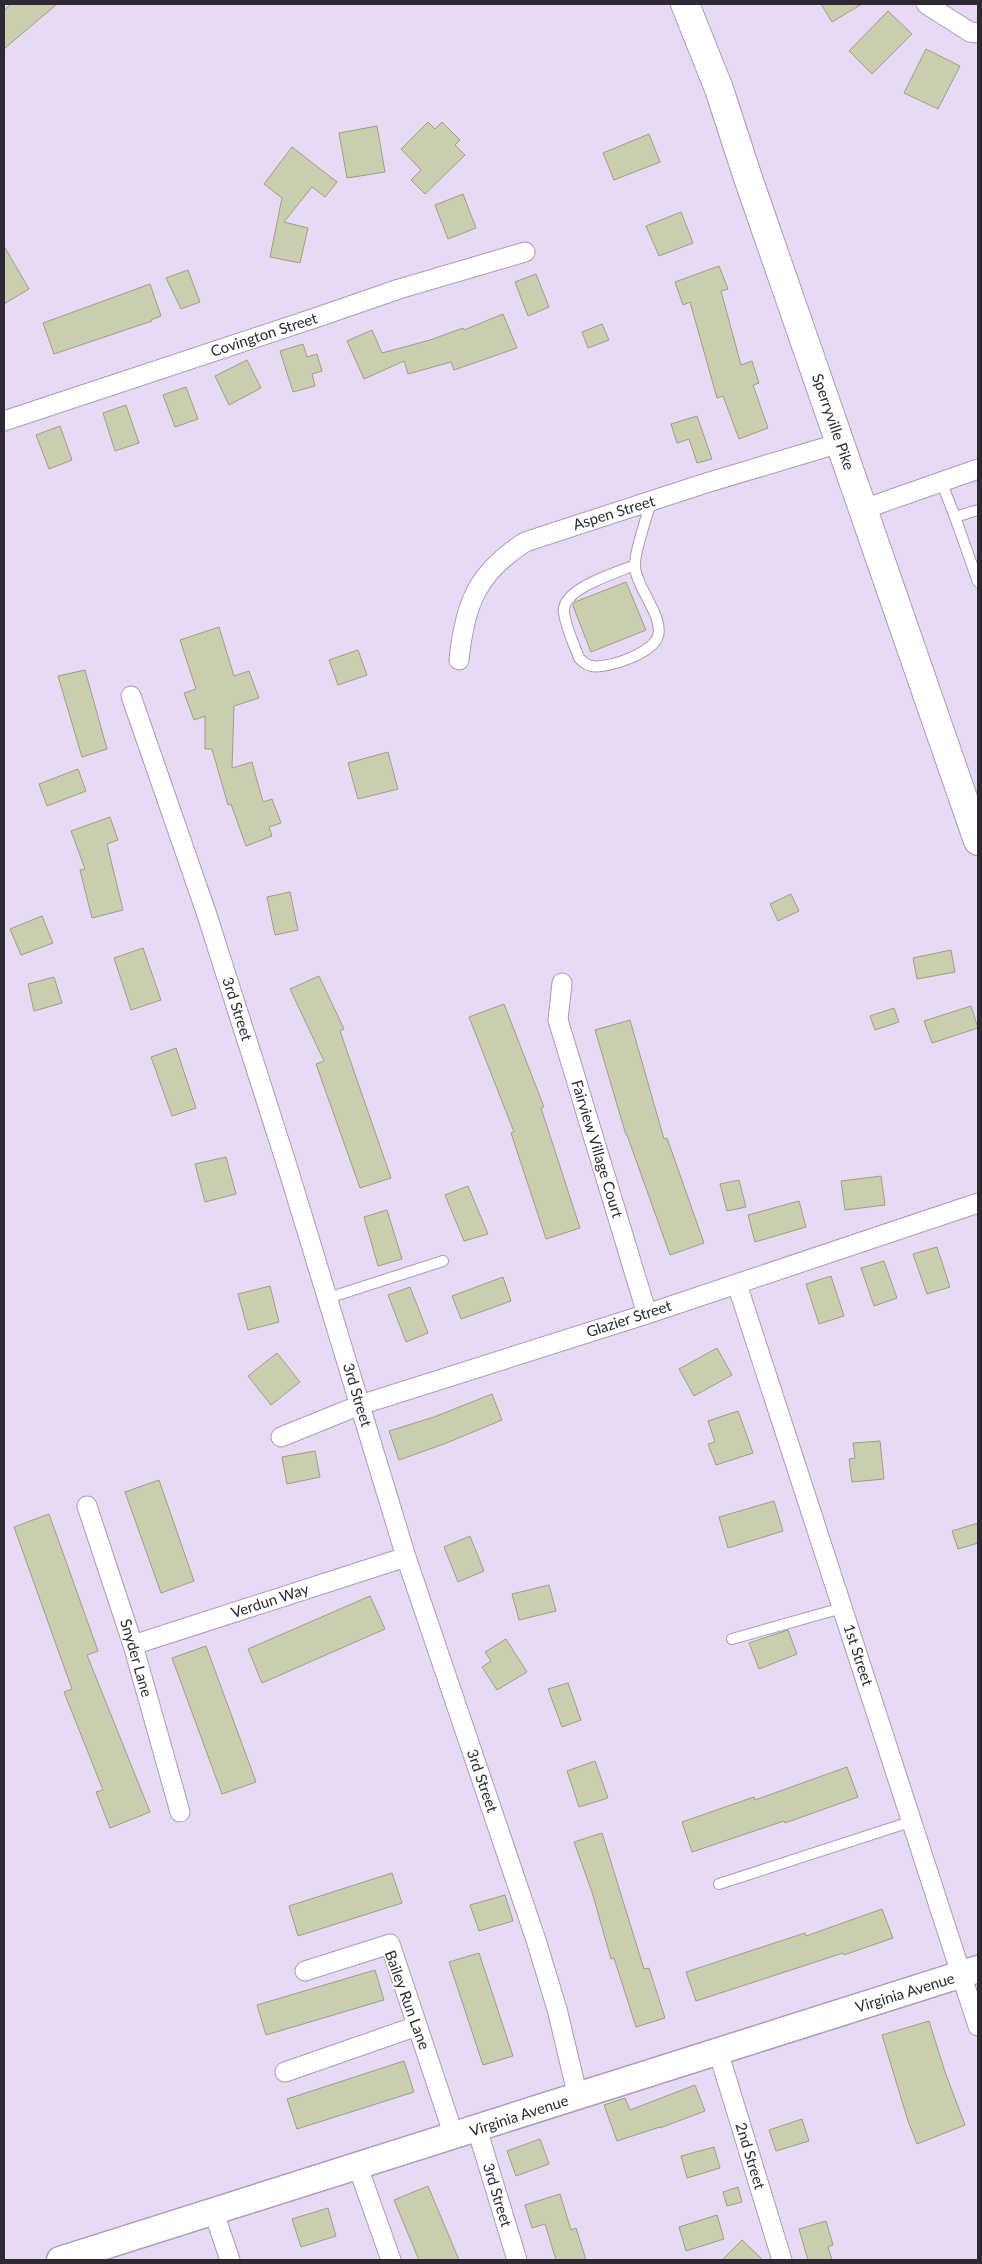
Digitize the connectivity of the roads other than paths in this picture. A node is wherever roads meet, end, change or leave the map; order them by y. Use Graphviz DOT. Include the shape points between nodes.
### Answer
graph roads {
  1 [pos="685,4"];
  2 [pos="926,4"];
  3 [pos="978,33"];
  4 [pos="525,252"];
  5 [pos="4,421"];
  6 [pos="840,443"];
  7 [pos="978,468"];
  8 [pos="942,481"];
  9 [pos="651,502"];
  10 [pos="864,509"];
  11 [pos="978,510"];
  12 [pos="955,517"];
  13 [pos="635,565"];
  14 [pos="978,582"];
  15 [pos="459,660"];
  16 [pos="131,696"];
  17 [pos="978,841"];
  18 [pos="562,983"];
  19 [pos="978,1203"];
  20 [pos="443,1261"];
  21 [pos="737,1284"];
  22 [pos="328,1298"];
  23 [pos="647,1314"];
  24 [pos="360,1405"];
  25 [pos="281,1437"];
  26 [pos="87,1506"];
  27 [pos="406,1557"];
  28 [pos="842,1608"];
  29 [pos="732,1639"];
  30 [pos="133,1645"];
  31 [pos="180,1812"];
  32 [pos="913,1821"];
  33 [pos="719,1884"];
  34 [pos="305,1971"];
  35 [pos="970,1972"];
  36 [pos="417,2026"];
  37 [pos="978,2026"];
  38 [pos="718,2051"];
  39 [pos="285,2072"];
  40 [pos="578,2097"];
  41 [pos="466,2133"];
  42 [pos="358,2167"];
  43 [pos="214,2212"];
  44 [pos="60,2260"];
  45 [pos="230,2260"];
  46 [pos="391,2260"];
  47 [pos="517,2260"];
  48 [pos="782,2260"];
  1 -- 6 [label="main road, Sperryville Pike" via="719,89"];
  2 -- 3 [label="street" via="970,32"];
  4 -- 5 [label="street, Covington Street" via="398,289"];
  6 -- 9 [label="street, Aspen Street"];
  6 -- 10 [label="main road, Sperryville Pike"];
  7 -- 8 [label="street"];
  8 -- 10 [label="street"];
  8 -- 12 [label="lane"];
  9 -- 13 [label="lane"];
  9 -- 15 [label="street, Aspen Street" via="525,542 505,555 488,571 475,591 467,614"];
  10 -- 17 [label="main road, Sperryville Pike"];
  11 -- 12 [label="lane"];
  12 -- 14 [label="lane"];
  13 -- 13 [label="lane" via="576,590 566,604 564,612 579,658 584,663 601,666 644,652 653,645 658,635 658,624"];
  16 -- 22 [label="street, 3rd Street" via="206,912"];
  18 -- 23 [label="street, Fairview Village Court" via="558,1020"];
  19 -- 21 [label="street, Glazier Street"];
  20 -- 22 [label="lane"];
  21 -- 23 [label="street, Glazier Street"];
  21 -- 28 [label="street, 1st Street"];
  22 -- 24 [label="street, 3rd Street"];
  23 -- 24 [label="street, Glazier Street"];
  24 -- 25 [label="street, Glazier Street"];
  24 -- 27 [label="street, 3rd Street"];
  26 -- 30 [label="street, Snyder Lane"];
  27 -- 30 [label="street, Verdun Way"];
  27 -- 40 [label="street, 3rd Street" via="536,1940"];
  28 -- 29 [label="lane"];
  28 -- 32 [label="street, 1st Street"];
  30 -- 31 [label="street, Snyder Lane"];
  32 -- 33 [label="lane"];
  32 -- 35 [label="street, 1st Street"];
  34 -- 36 [label="street, Bailey Run Lane" via="390,1944"];
  35 -- 37 [label="street, 1st Street"];
  35 -- 38 [label="street, Virginia Avenue"];
  36 -- 39 [label="street"];
  36 -- 41 [label="street, Bailey Run Lane"];
  38 -- 40 [label="street, Virginia Avenue"];
  38 -- 48 [label="street, 2nd Street"];
  40 -- 41 [label="street, Virginia Avenue"];
  41 -- 42 [label="street, Virginia Avenue"];
  41 -- 47 [label="street, 3rd Street"];
  42 -- 43 [label="street, Virginia Avenue"];
  42 -- 46 [label="street"];
  43 -- 44 [label="street, Virginia Avenue"];
  43 -- 45 [label="street"];
}
